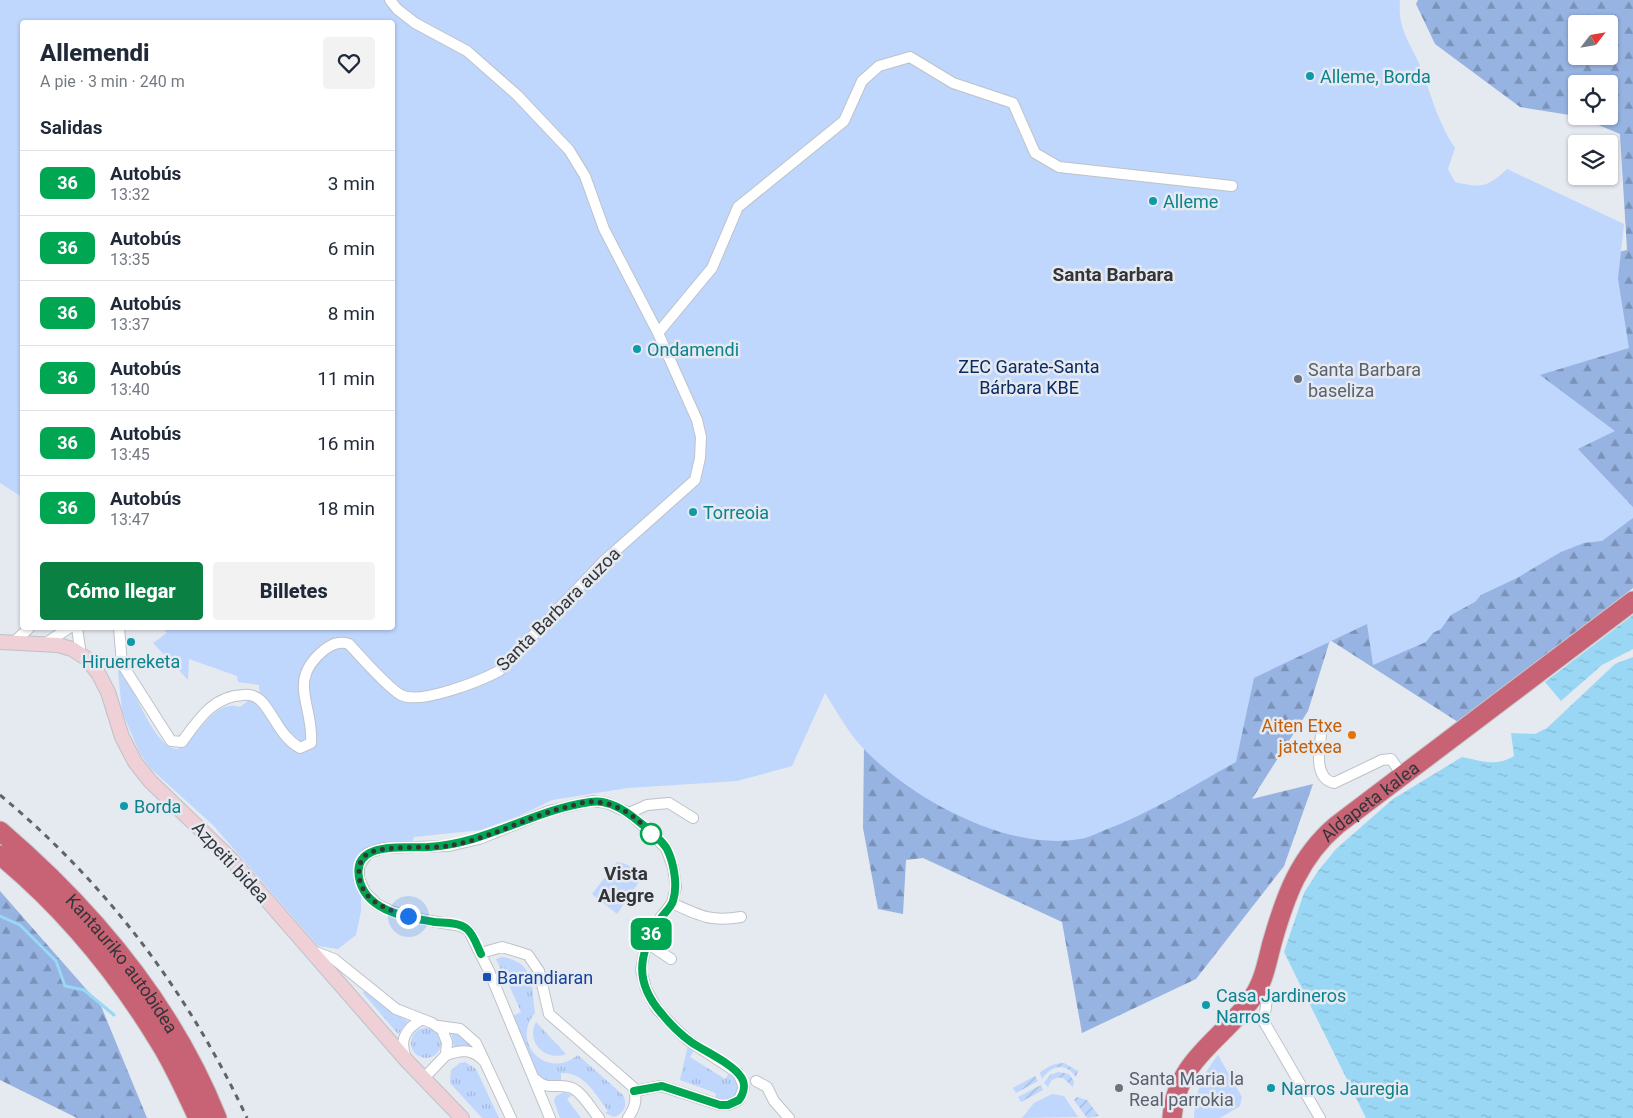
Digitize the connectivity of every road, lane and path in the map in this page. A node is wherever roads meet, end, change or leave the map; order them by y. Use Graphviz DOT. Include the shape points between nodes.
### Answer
graph roads {
  1 [pos="390,0"];
  2 [pos="1232,186"];
  3 [pos="658,333"];
  4 [pos="1633,602"];
  5 [pos="26,630"];
  6 [pos="65,630"];
  7 [pos="77,630"];
  8 [pos="120,630"];
  9 [pos="7,642"];
  10 [pos="46,643"];
  11 [pos="81,655"];
  12 [pos="1321,735"];
  13 [pos="1403,776"];
  14 [pos="629,813"];
  15 [pos="693,818"];
  16 [pos="0,831"];
  17 [pos="0,855"];
  18 [pos="672,903"];
  19 [pos="741,917"];
  20 [pos="647,943"];
  21 [pos="313,951"];
  22 [pos="481,954"];
  23 [pos="671,959"];
  24 [pos="1267,998"];
  25 [pos="421,1020"];
  26 [pos="438,1026"];
  27 [pos="446,1055"];
  28 [pos="407,1061"];
  29 [pos="486,1063"];
  30 [pos="1190,1066"];
  31 [pos="534,1078"];
  32 [pos="423,1079"];
  33 [pos="756,1081"];
  34 [pos="557,1087"];
  35 [pos="634,1091"];
  36 [pos="548,1115"];
  37 [pos="198,1118"];
  38 [pos="217,1118"];
  39 [pos="462,1118"];
  40 [pos="511,1118"];
  41 [pos="599,1118"];
  42 [pos="628,1118"];
  43 [pos="789,1118"];
  44 [pos="1172,1118"];
  45 [pos="1185,1118"];
  46 [pos="1320,1118"];
  1 -- 3 [label="street, Santa Barbara auzoa" via="415,24 467,51 516,95 569,150 585,176 604,229"];
  2 -- 3 [label="street" via="1059,167 1035,153 1013,103 953,83 910,57 880,66 862,81 844,121 738,207 712,268"];
  3 -- 8 [label="street, Santa Barbara auzoa" via="697,420 701,437 695,480 604,561 499,671 478,682 413,699 400,695 348,644 341,642 325,649 305,670 304,695 311,742 300,748 289,742 263,702 251,694 229,695 206,711 178,743 171,741 122,664"];
  4 -- 13 [label="highway, Aldapeta kalea"];
  5 -- 9 [label="street"];
  6 -- 10 [label="street"];
  7 -- 11 [label="street"];
  9 -- 10 [label="main road, Azpeiti bidea"];
  10 -- 11 [label="main road, Azpeiti bidea" via="72,649"];
  11 -- 21 [label="main road, Azpeiti bidea" via="101,679 122,737 150,781 231,859"];
  12 -- 13 [label="street" via="1319,761 1326,780 1334,783 1391,758"];
  13 -- 30 [label="highway, Aldapeta kalea" via="1337,825 1312,850 1290,885 1264,973 1254,995"];
  14 -- 15 [label="street" via="647,805 669,802"];
  14 -- 18 [label="street" via="666,848 676,887"];
  14 -- 22 [label="street" via="607,803 592,801 549,811 478,839 449,846 384,848 364,857 359,866 359,878 365,892 376,904 408,916 465,928 473,936"];
  16 -- 38 [label="highway, Kantauriko autobidea" via="40,866 114,947 142,984 176,1036"];
  17 -- 37 [label="highway, Kantauriko autobidea" via="77,929 129,995 161,1044"];
  18 -- 19 [label="street" via="703,918"];
  18 -- 20 [label="street"];
  20 -- 23 [label="street"];
  20 -- 35 [label="street" via="641,970 650,999 689,1041 735,1070 742,1077 744,1087 739,1100 724,1106 662,1086"];
  21 -- 25 [label="street" via="334,959 396,1009"];
  21 -- 28 [label="main road, Azpeiti bidea"];
  22 -- 31 [label="street"];
  22 -- 35 [label="street" via="502,947 528,956 538,972 549,1014 630,1083"];
  24 -- 46 [label="street" via="1264,1022"];
  25 -- 26 [label="street"];
  25 -- 28 [label="street" via="404,1035 403,1050"];
  26 -- 27 [label="street" via="445,1036"];
  26 -- 29 [label="street" via="466,1032"];
  27 -- 29 [label="street" via="467,1051 480,1056"];
  27 -- 32 [label="street"];
  28 -- 32 [label="main road, Azpeiti bidea"];
  29 -- 40 [label="street"];
  30 -- 44 [label="highway, Aldapeta kalea" via="1176,1091"];
  30 -- 45 [label="highway"];
  31 -- 34 [label="street" via="544,1086"];
  31 -- 36 [label="street"];
  32 -- 39 [label="main road, Azpeiti bidea"];
  33 -- 43 [label="street" via="767,1087"];
  34 -- 36 [label="street" via="550,1096"];
  34 -- 41 [label="street" via="567,1086 577,1091"];
  35 -- 42 [label="street" via="636,1103"];
}
